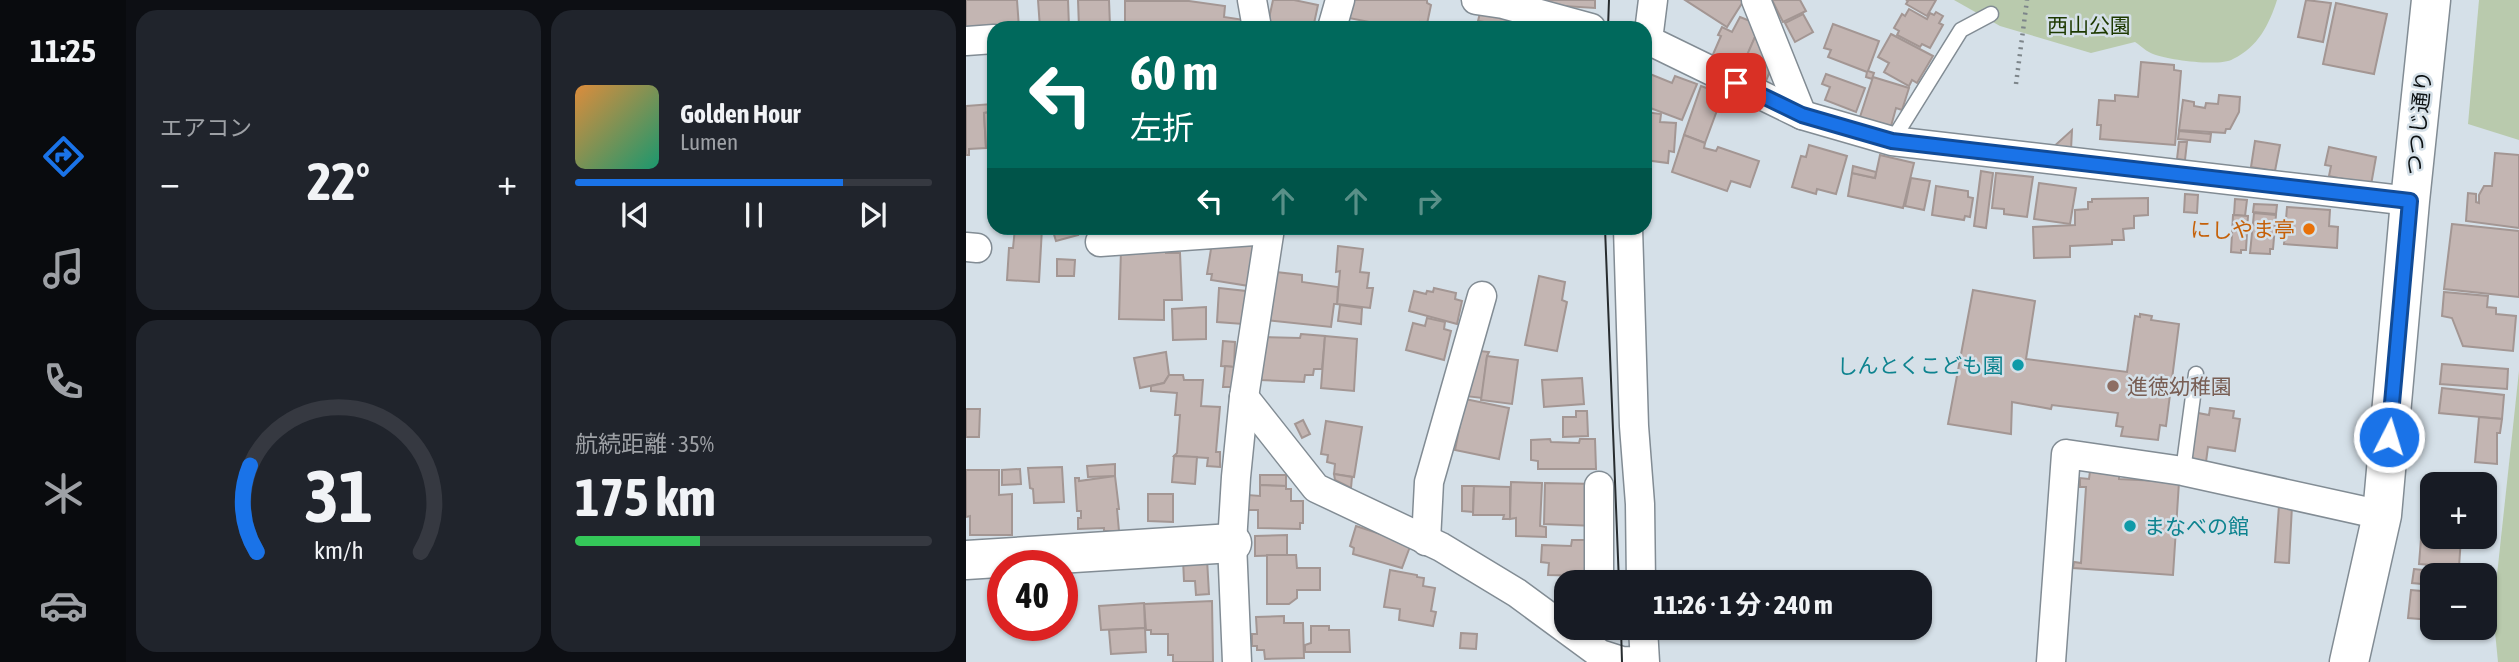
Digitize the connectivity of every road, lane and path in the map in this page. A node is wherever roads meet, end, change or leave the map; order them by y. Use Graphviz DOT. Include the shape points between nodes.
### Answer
graph roads {
  1 [pos="1252,0"];
  2 [pos="1340,0"];
  3 [pos="1476,0"];
  4 [pos="1653,0"];
  5 [pos="1756,0"];
  6 [pos="2027,0"];
  7 [pos="2431,0"];
  8 [pos="1991,14"];
  9 [pos="1256,21"];
  10 [pos="1334,21"];
  11 [pos="1566,21"];
  12 [pos="1650,21"];
  13 [pos="987,40"];
  14 [pos="966,41"];
  15 [pos="1652,45"];
  16 [pos="2016,85"];
  17 [pos="1802,115"];
  18 [pos="1892,141"];
  19 [pos="2410,201"];
  20 [pos="1192,235"];
  21 [pos="1269,235"];
  22 [pos="1628,235"];
  23 [pos="1100,242"];
  24 [pos="1482,296"];
  25 [pos="2196,374"];
  26 [pos="1244,397"];
  27 [pos="2183,471"];
  28 [pos="1599,486"];
  29 [pos="2382,515"];
  30 [pos="1426,541"];
  31 [pos="1232,543"];
  32 [pos="966,560"];
  33 [pos="1599,570"];
  34 [pos="1641,570"];
  35 [pos="1644,640"];
  36 [pos="1600,648"];
  37 [pos="1237,662"];
  38 [pos="1645,662"];
  39 [pos="2051,662"];
  40 [pos="2348,662"];
  1 -- 9 [label="street"];
  2 -- 10 [label="street"];
  3 -- 11 [label="street"];
  4 -- 12 [label="street"];
  5 -- 17 [label="street"];
  6 -- 16 [label="path"];
  7 -- 19 [label="street, つつじ通り"];
  8 -- 18 [label="lane" via="1961,30"];
  13 -- 14 [label="street"];
  15 -- 17 [label="street"];
  17 -- 18 [label="street"];
  18 -- 19 [label="street"];
  19 -- 29 [label="street, つつじ通り"];
  20 -- 23 [label="street"];
  21 -- 26 [label="street"];
  22 -- 34 [label="street"];
  24 -- 30 [label="street" via="1429,482"];
  25 -- 27 [label="lane"];
  26 -- 30 [label="street" via="1317,488"];
  26 -- 31 [label="street"];
  27 -- 29 [label="street"];
  27 -- 39 [label="street" via="2066,454"];
  28 -- 33 [label="street"];
  29 -- 40 [label="street, つつじ通り"];
  30 -- 36 [label="street"];
  31 -- 32 [label="street"];
  31 -- 37 [label="street"];
  35 -- 38 [label="street"];
  36 -- 38 [label="street" via="1622,661"];
}
